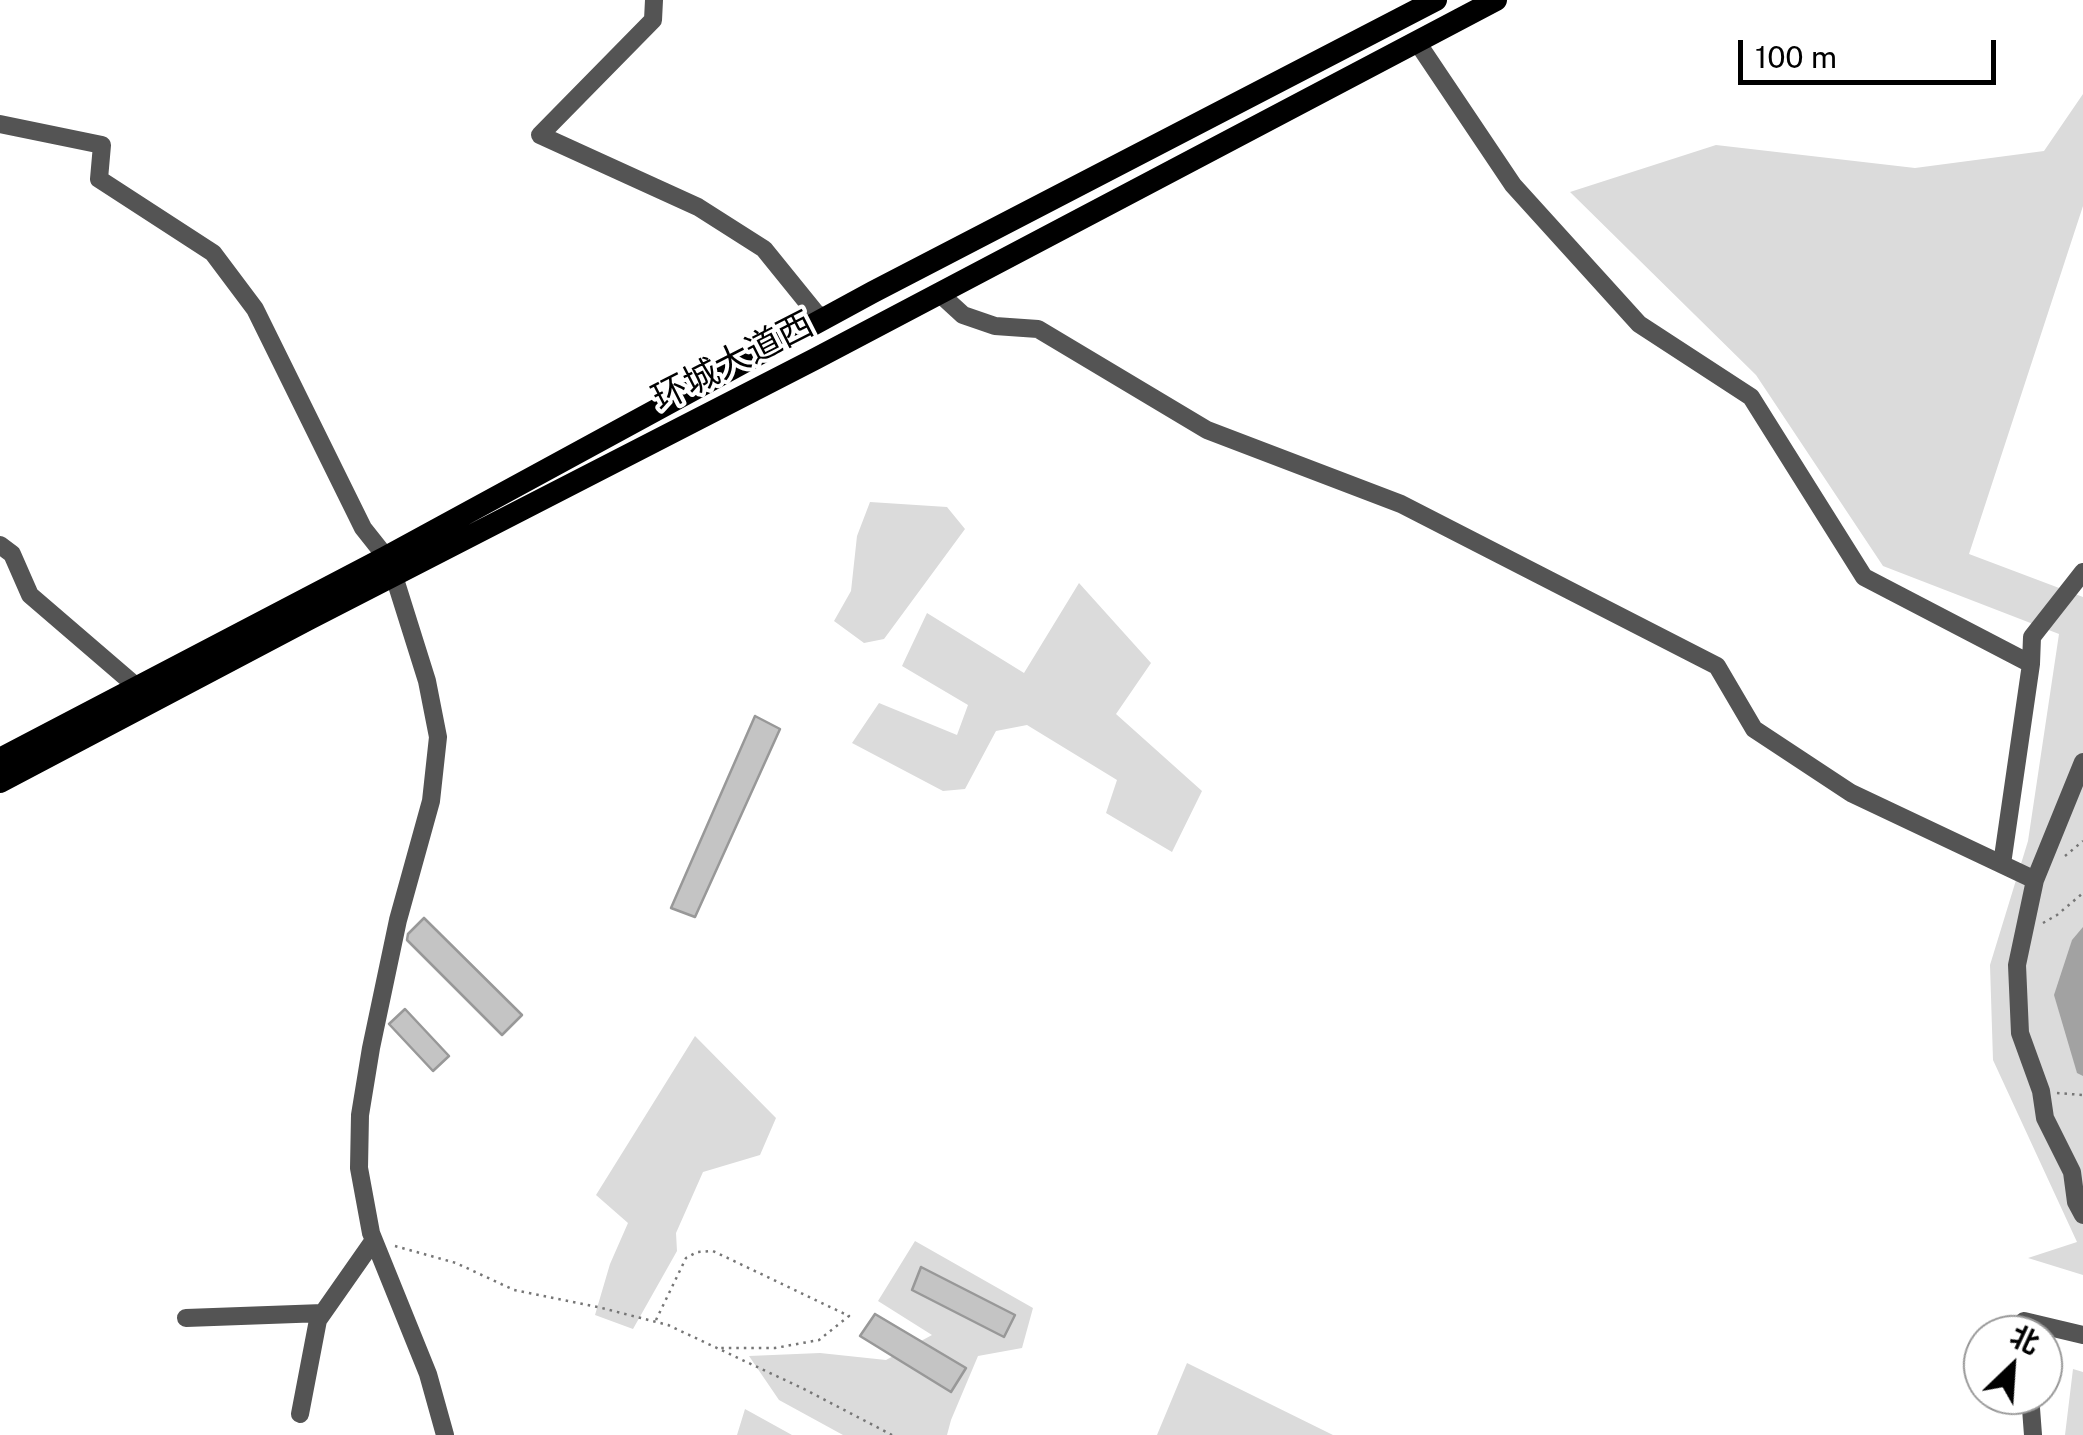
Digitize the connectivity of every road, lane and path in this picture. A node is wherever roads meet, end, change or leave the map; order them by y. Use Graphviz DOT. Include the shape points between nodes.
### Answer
graph roads {
  1 [pos="654,0"];
  2 [pos="1436,0"];
  3 [pos="1496,0"];
  4 [pos="1401,9"];
  5 [pos="1418,42"];
  6 [pos="0,124"];
  7 [pos="940,293"];
  8 [pos="825,318"];
  9 [pos="0,546"];
  10 [pos="390,566"];
  11 [pos="2083,572"];
  12 [pos="2031,664"];
  13 [pos="142,696"];
  14 [pos="0,759"];
  15 [pos="2083,762"];
  16 [pos="0,782"];
  17 [pos="2002,864"];
  18 [pos="2035,880"];
  19 [pos="2083,893"];
  20 [pos="2024,932"];
  21 [pos="2041,1091"];
  22 [pos="2083,1095"];
  23 [pos="2083,1215"];
  24 [pos="374,1240"];
  25 [pos="323,1312"];
  26 [pos="186,1318"];
  27 [pos="656,1321"];
  28 [pos="718,1348"];
  29 [pos="300,1414"];
  30 [pos="445,1435"];
  31 [pos="892,1435"];
  1 -- 8 [label="street" via="654,20 540,135 698,207 764,249"];
  2 -- 4 [label="main road, 环城大道西"];
  3 -- 5 [label="main road, 环城大道西"];
  4 -- 8 [label="main road, 环城大道西"];
  5 -- 7 [label="main road, 环城大道西"];
  5 -- 12 [label="street" via="1514,186 1639,324 1751,397 1864,577"];
  6 -- 10 [label="street" via="102,145 100,179 213,253 255,309 362,528"];
  7 -- 10 [label="main road, 环城大道西"];
  7 -- 17 [label="street" via="963,315 1038,329 1208,430 1401,504 1716,666 1754,729 1851,793"];
  8 -- 10 [label="main road, 环城大道西"];
  9 -- 13 [label="street" via="12,554 30,595"];
  10 -- 13 [label="main road, 环城大道西"];
  10 -- 24 [label="street" via="438,738 431,802 398,920 360,1115 358,1168"];
  11 -- 12 [label="street" via="2032,637"];
  12 -- 17 [label="street"];
  13 -- 14 [label="main road, 环城大道西"];
  13 -- 16 [label="main road, 环城大道西"];
  15 -- 18 [label="street"];
  17 -- 18 [label="street"];
  18 -- 20 [label="street"];
  19 -- 20 [label="path"];
  20 -- 21 [label="street" via="2016,964 2020,1033"];
  21 -- 22 [label="path"];
  21 -- 23 [label="street"];
  24 -- 25 [label="street"];
  24 -- 27 [label="path" via="456,1262 514,1290"];
  24 -- 30 [label="street"];
  25 -- 26 [label="street"];
  25 -- 29 [label="street"];
  27 -- 28 [label="path"];
  27 -- 28 [label="path" via="686,1258 713,1251 849,1316 819,1340"];
  28 -- 31 [label="path"];
}
